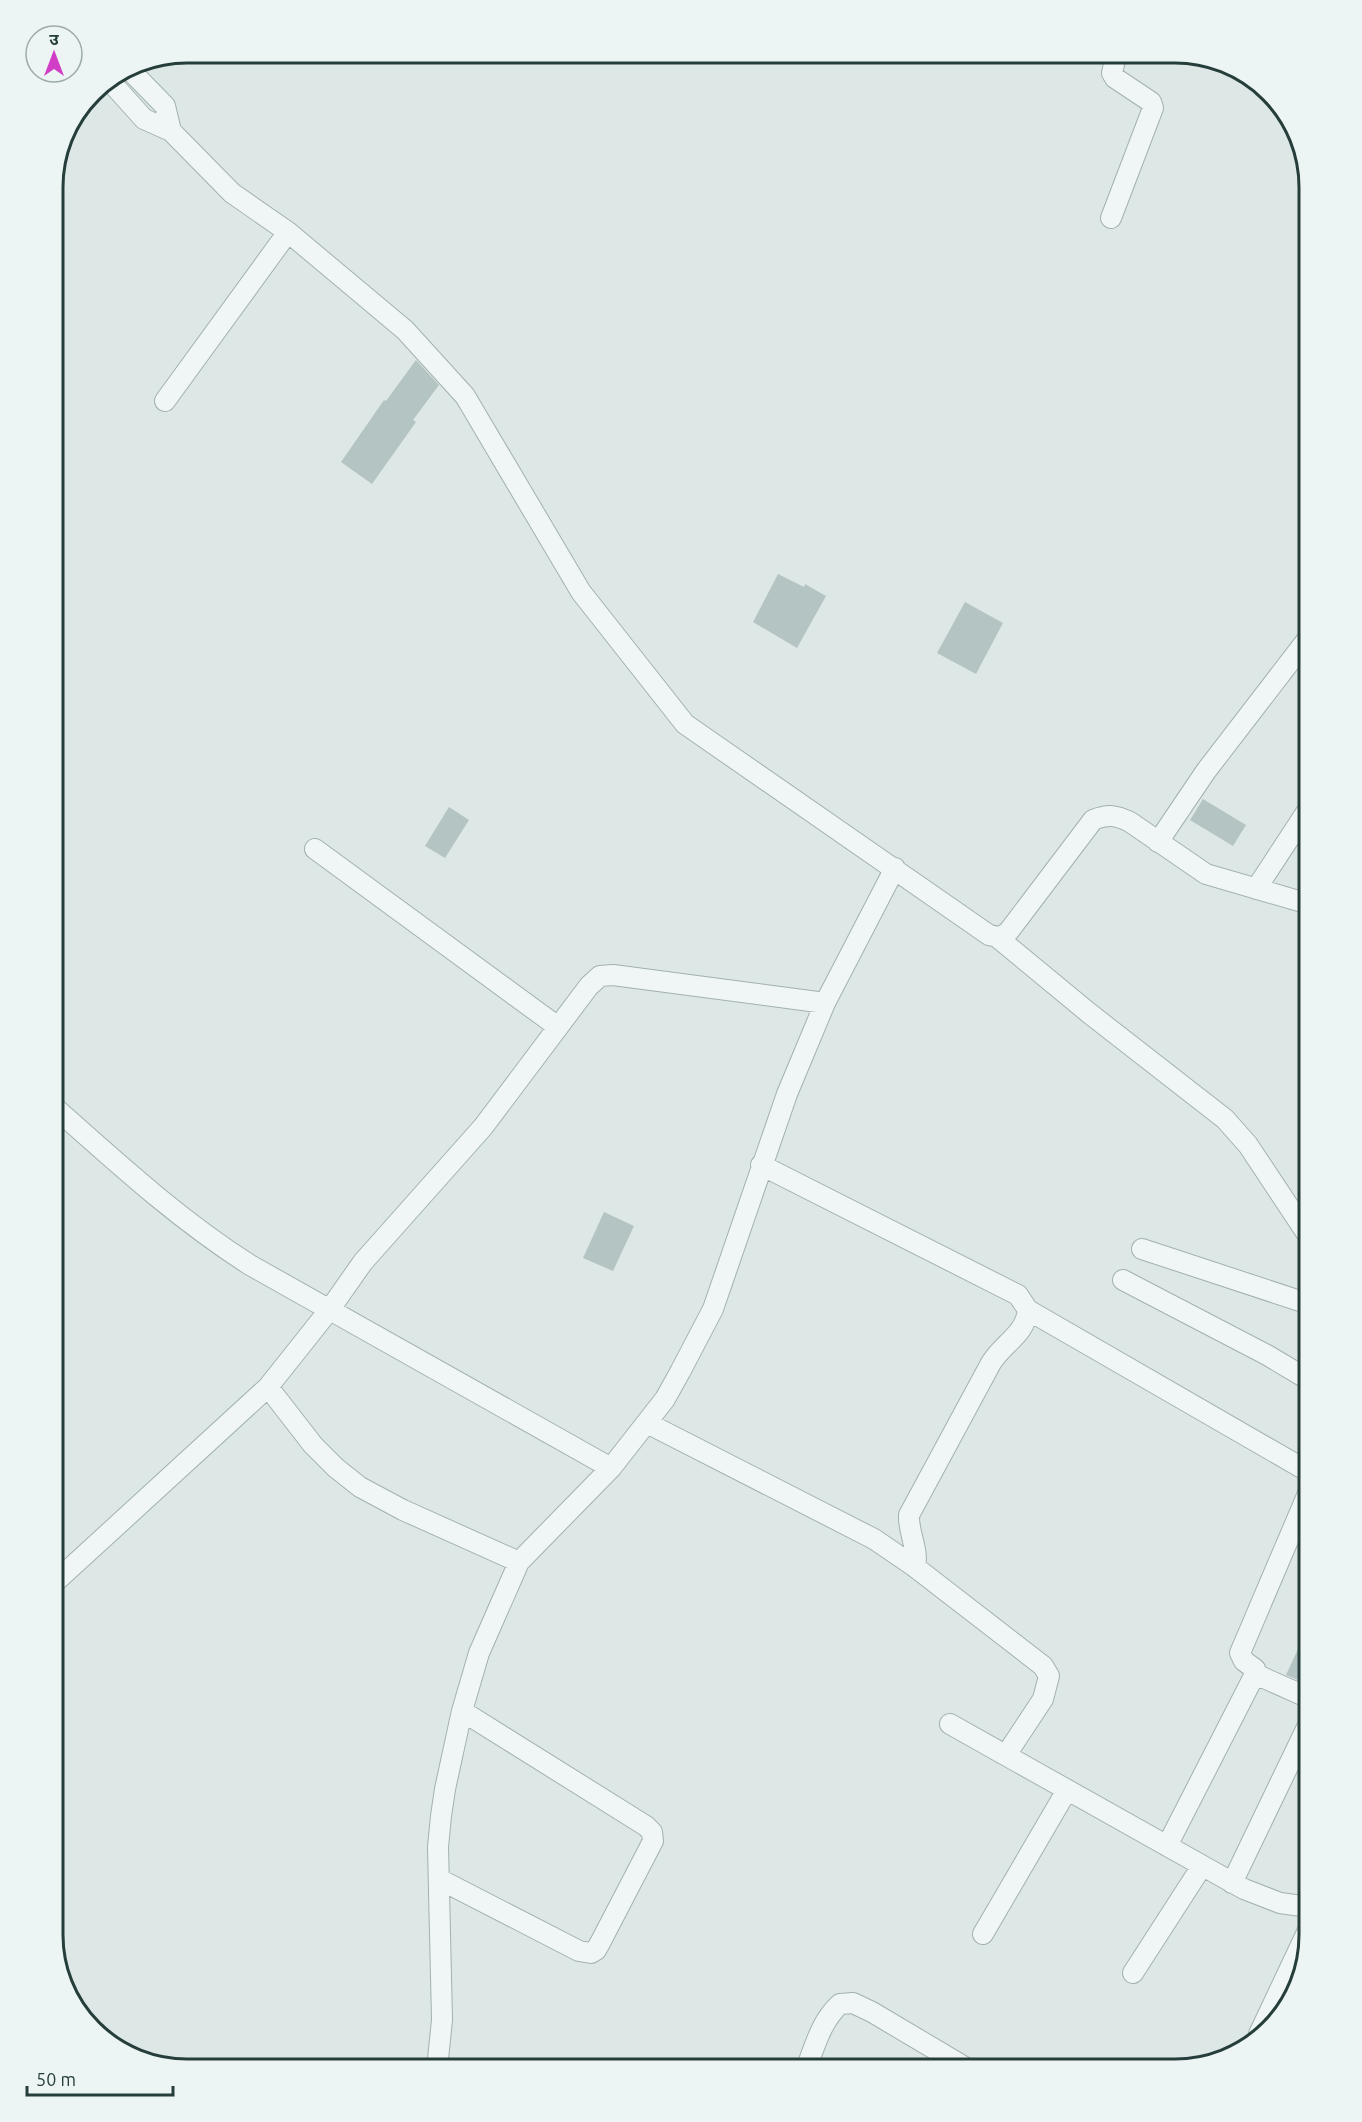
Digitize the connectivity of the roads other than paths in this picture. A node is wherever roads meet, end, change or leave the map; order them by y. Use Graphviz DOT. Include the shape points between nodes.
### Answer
graph roads {
  1 [pos="1114,63"];
  2 [pos="134,75"];
  3 [pos="115,86"];
  4 [pos="171,131"];
  5 [pos="1111,218"];
  6 [pos="288,232"];
  7 [pos="165,401"];
  8 [pos="1299,651"];
  9 [pos="1299,824"];
  10 [pos="1158,842"];
  11 [pos="315,849"];
  12 [pos="895,868"];
  13 [pos="1256,889"];
  14 [pos="1299,901"];
  15 [pos="997,937"];
  16 [pos="825,1003"];
  17 [pos="558,1027"];
  18 [pos="63,1115"];
  19 [pos="761,1165"];
  20 [pos="1299,1221"];
  21 [pos="1142,1249"];
  22 [pos="1124,1280"];
  23 [pos="1299,1300"];
  24 [pos="330,1309"];
  25 [pos="1028,1310"];
  26 [pos="1299,1374"];
  27 [pos="268,1387"];
  28 [pos="647,1423"];
  29 [pos="1299,1466"];
  30 [pos="611,1467"];
  31 [pos="1299,1516"];
  32 [pos="519,1562"];
  33 [pos="915,1567"];
  34 [pos="63,1574"];
  35 [pos="1255,1674"];
  36 [pos="1299,1693"];
  37 [pos="462,1711"];
  38 [pos="950,1724"];
  39 [pos="1299,1746"];
  40 [pos="1006,1755"];
  41 [pos="1067,1790"];
  42 [pos="1167,1846"];
  43 [pos="1202,1866"];
  44 [pos="439,1879"];
  45 [pos="1232,1883"];
  46 [pos="1299,1906"];
  47 [pos="983,1934"];
  48 [pos="1298,1954"];
  49 [pos="1133,1973"];
  50 [pos="1266,2019"];
  51 [pos="438,2059"];
  52 [pos="810,2059"];
  53 [pos="951,2059"];
  1 -- 5 [label="street" via="1112,73 1116,78 1151,102 1153,108"];
  2 -- 4 [label="street" via="165,106"];
  3 -- 4 [label="street" via="144,119"];
  4 -- 6 [label="street" via="232,193"];
  6 -- 7 [label="street"];
  6 -- 12 [label="street" via="405,330 465,396 581,592 686,724"];
  8 -- 10 [label="street" via="1206,771"];
  9 -- 13 [label="street"];
  10 -- 13 [label="street" via="1206,874"];
  10 -- 15 [label="street" via="1117,816 1093,820 1009,931"];
  11 -- 17 [label="street"];
  12 -- 15 [label="street"];
  12 -- 16 [label="street"];
  13 -- 14 [label="street"];
  15 -- 20 [label="street" via="1225,1119 1248,1145"];
  16 -- 17 [label="street" via="600,976"];
  16 -- 19 [label="street"];
  17 -- 24 [label="street" via="483,1127 363,1262"];
  18 -- 24 [label="street" via="151,1194 218,1245"];
  19 -- 25 [label="street" via="1018,1295"];
  19 -- 28 [label="street" via="713,1309 665,1399"];
  21 -- 23 [label="street"];
  22 -- 26 [label="street"];
  24 -- 27 [label="street"];
  24 -- 30 [label="street"];
  25 -- 29 [label="street"];
  25 -- 33 [label="street" via="1022,1330 997,1352 909,1515 917,1557"];
  27 -- 32 [label="street" via="312,1445 360,1487"];
  27 -- 34 [label="street"];
  28 -- 30 [label="street"];
  28 -- 33 [label="street" via="865,1534"];
  30 -- 32 [label="street"];
  31 -- 35 [label="street" via="1240,1653"];
  32 -- 37 [label="street" via="479,1653"];
  33 -- 40 [label="street" via="1043,1666 1049,1676 1043,1699"];
  35 -- 36 [label="street"];
  35 -- 42 [label="street"];
  37 -- 44 [label="street" via="444,1789"];
  37 -- 44 [label="street" via="646,1826 653,1841 600,1943 591,1953 579,1951"];
  38 -- 40 [label="street"];
  39 -- 45 [label="street"];
  40 -- 41 [label="street"];
  41 -- 42 [label="street"];
  41 -- 47 [label="street"];
  42 -- 43 [label="street"];
  43 -- 45 [label="street"];
  43 -- 49 [label="street"];
  44 -- 51 [label="street" via="442,2020"];
  45 -- 46 [label="street" via="1260,1897"];
  48 -- 50 [label="street"];
  52 -- 53 [label="street" via="832,2012 840,2004 853,2003"];
}
